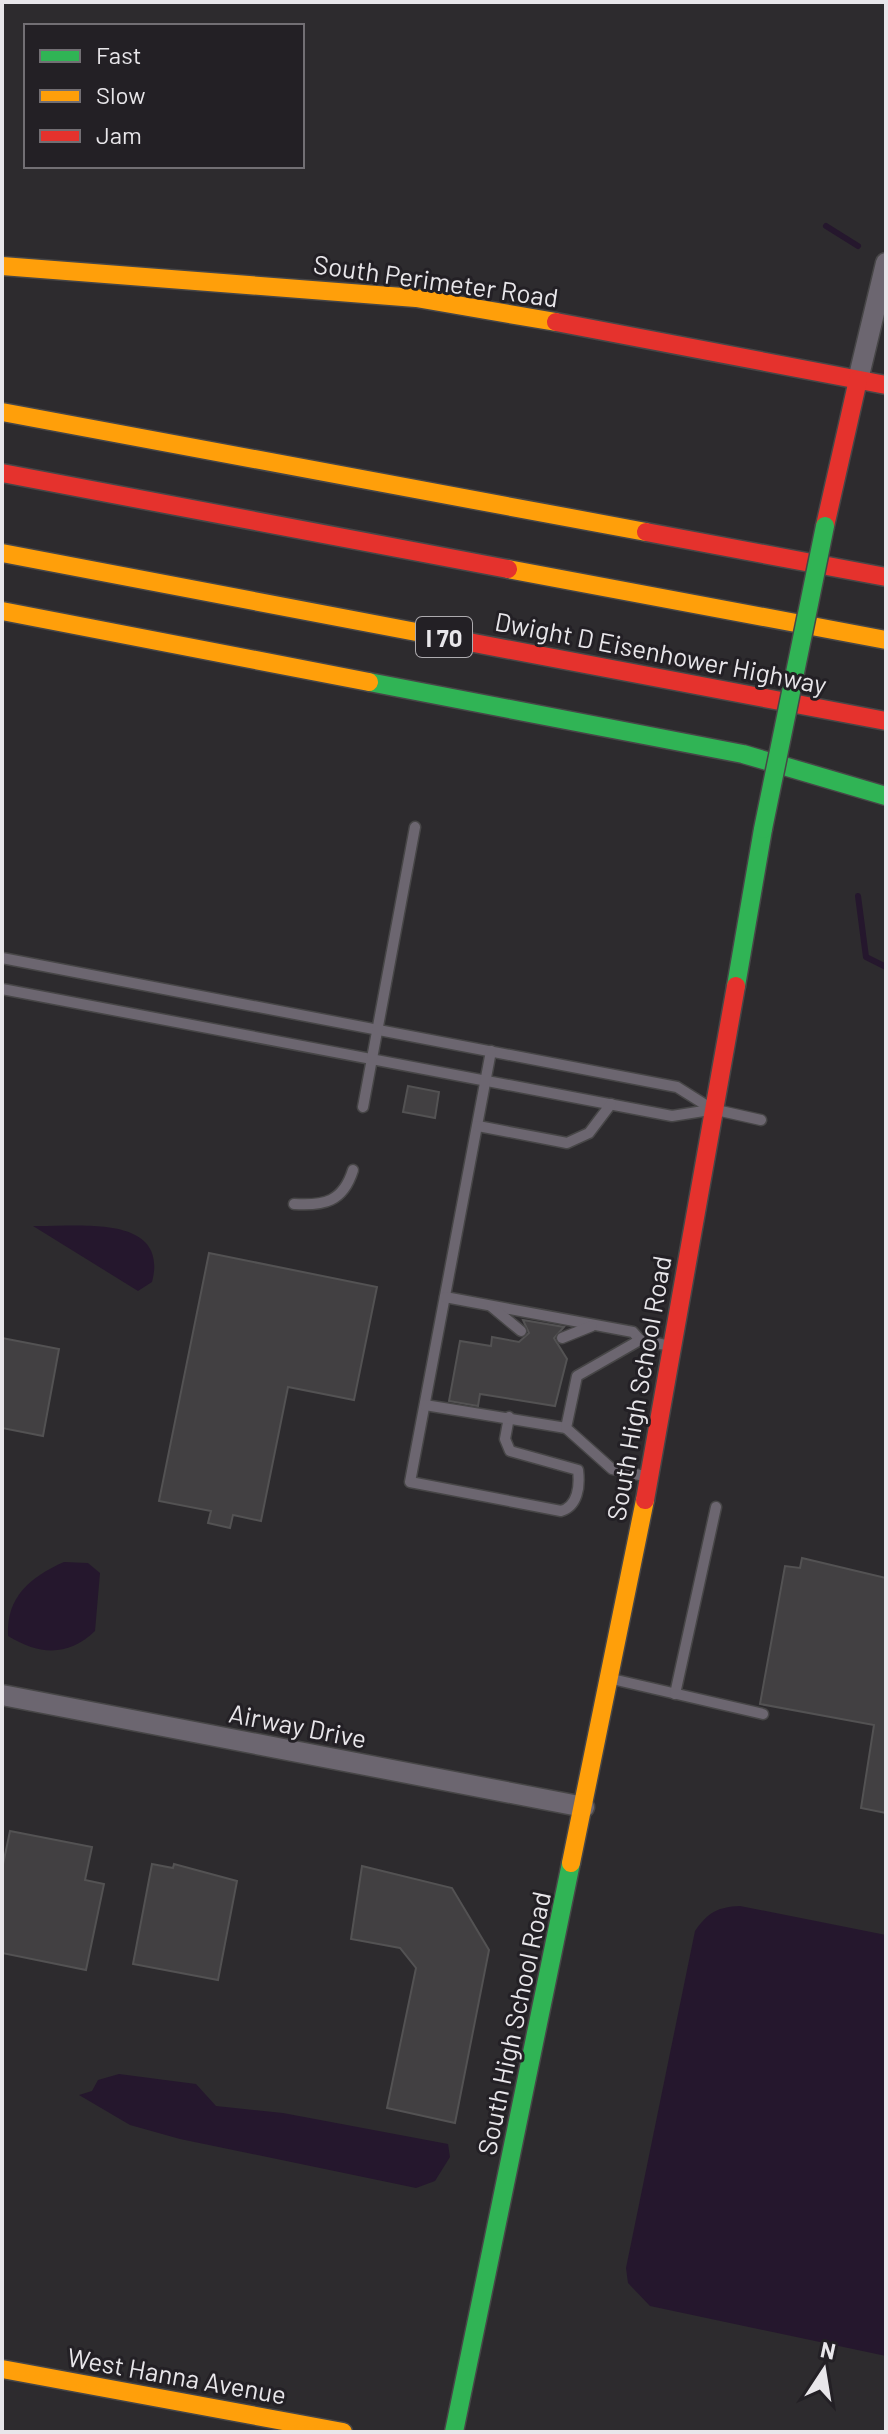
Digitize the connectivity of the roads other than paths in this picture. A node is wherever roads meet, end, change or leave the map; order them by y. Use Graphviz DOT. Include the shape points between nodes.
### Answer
graph roads {
  1 [pos="886,263"];
  2 [pos="2,266"];
  3 [pos="858,380"];
  4 [pos="886,385"];
  5 [pos="2,412"];
  6 [pos="2,473"];
  7 [pos="2,553"];
  8 [pos="886,577"];
  9 [pos="2,611"];
  10 [pos="886,640"];
  11 [pos="886,721"];
  12 [pos="886,796"];
  13 [pos="415,827"];
  14 [pos="2,958"];
  15 [pos="2,989"];
  16 [pos="377,1030"];
  17 [pos="491,1051"];
  18 [pos="372,1059"];
  19 [pos="486,1081"];
  20 [pos="611,1104"];
  21 [pos="363,1107"];
  22 [pos="712,1109"];
  23 [pos="761,1120"];
  24 [pos="478,1126"];
  25 [pos="353,1170"];
  26 [pos="294,1204"];
  27 [pos="445,1297"];
  28 [pos="489,1305"];
  29 [pos="594,1325"];
  30 [pos="521,1331"];
  31 [pos="562,1338"];
  32 [pos="640,1340"];
  33 [pos="675,1347"];
  34 [pos="425,1405"];
  35 [pos="509,1417"];
  36 [pos="566,1428"];
  37 [pos="650,1477"];
  38 [pos="716,1507"];
  39 [pos="610,1679"];
  40 [pos="675,1694"];
  41 [pos="2,1695"];
  42 [pos="763,1714"];
  43 [pos="584,1807"];
  44 [pos="2,2369"];
  45 [pos="343,2432"];
  46 [pos="454,2432"];
  1 -- 3 [label="street"];
  2 -- 3 [label="main road, South Perimeter Road" via="428,300"];
  3 -- 4 [label="main road"];
  3 -- 22 [label="main road, South High School Road, bridge" via="763,829"];
  5 -- 8 [label="main road"];
  6 -- 10 [label="main road, Dwight D Eisenhower Highway"];
  7 -- 11 [label="main road, Dwight D Eisenhower Highway / I 70"];
  9 -- 12 [label="main road" via="743,754"];
  13 -- 16 [label="lane"];
  14 -- 16 [label="lane"];
  15 -- 18 [label="lane"];
  16 -- 17 [label="lane"];
  16 -- 18 [label="lane"];
  17 -- 19 [label="lane"];
  17 -- 22 [label="lane" via="677,1087"];
  18 -- 19 [label="lane"];
  18 -- 21 [label="lane"];
  19 -- 20 [label="lane"];
  19 -- 24 [label="lane"];
  20 -- 22 [label="lane" via="672,1116"];
  20 -- 24 [label="lane" via="589,1133 567,1143"];
  22 -- 23 [label="lane"];
  22 -- 33 [label="main road, South High School Road"];
  24 -- 27 [label="lane"];
  25 -- 26 [label="lane" via="348,1185 330,1202"];
  27 -- 28 [label="lane"];
  27 -- 34 [label="lane"];
  28 -- 29 [label="lane"];
  28 -- 30 [label="lane"];
  29 -- 31 [label="lane"];
  29 -- 32 [label="lane" via="633,1332"];
  32 -- 33 [label="lane"];
  32 -- 36 [label="lane" via="577,1376"];
  33 -- 37 [label="main road, South High School Road"];
  34 -- 35 [label="lane"];
  34 -- 35 [label="lane" via="410,1482 561,1511 575,1502 578,1470 510,1451 505,1439"];
  35 -- 36 [label="lane"];
  36 -- 37 [label="lane" via="612,1469"];
  37 -- 39 [label="main road, South High School Road"];
  38 -- 40 [label="lane"];
  39 -- 40 [label="lane"];
  39 -- 43 [label="main road, South High School Road"];
  40 -- 42 [label="lane"];
  41 -- 43 [label="street, Airway Drive"];
  43 -- 46 [label="main road, South High School Road"];
  44 -- 45 [label="main road, West Hanna Avenue"];
}
